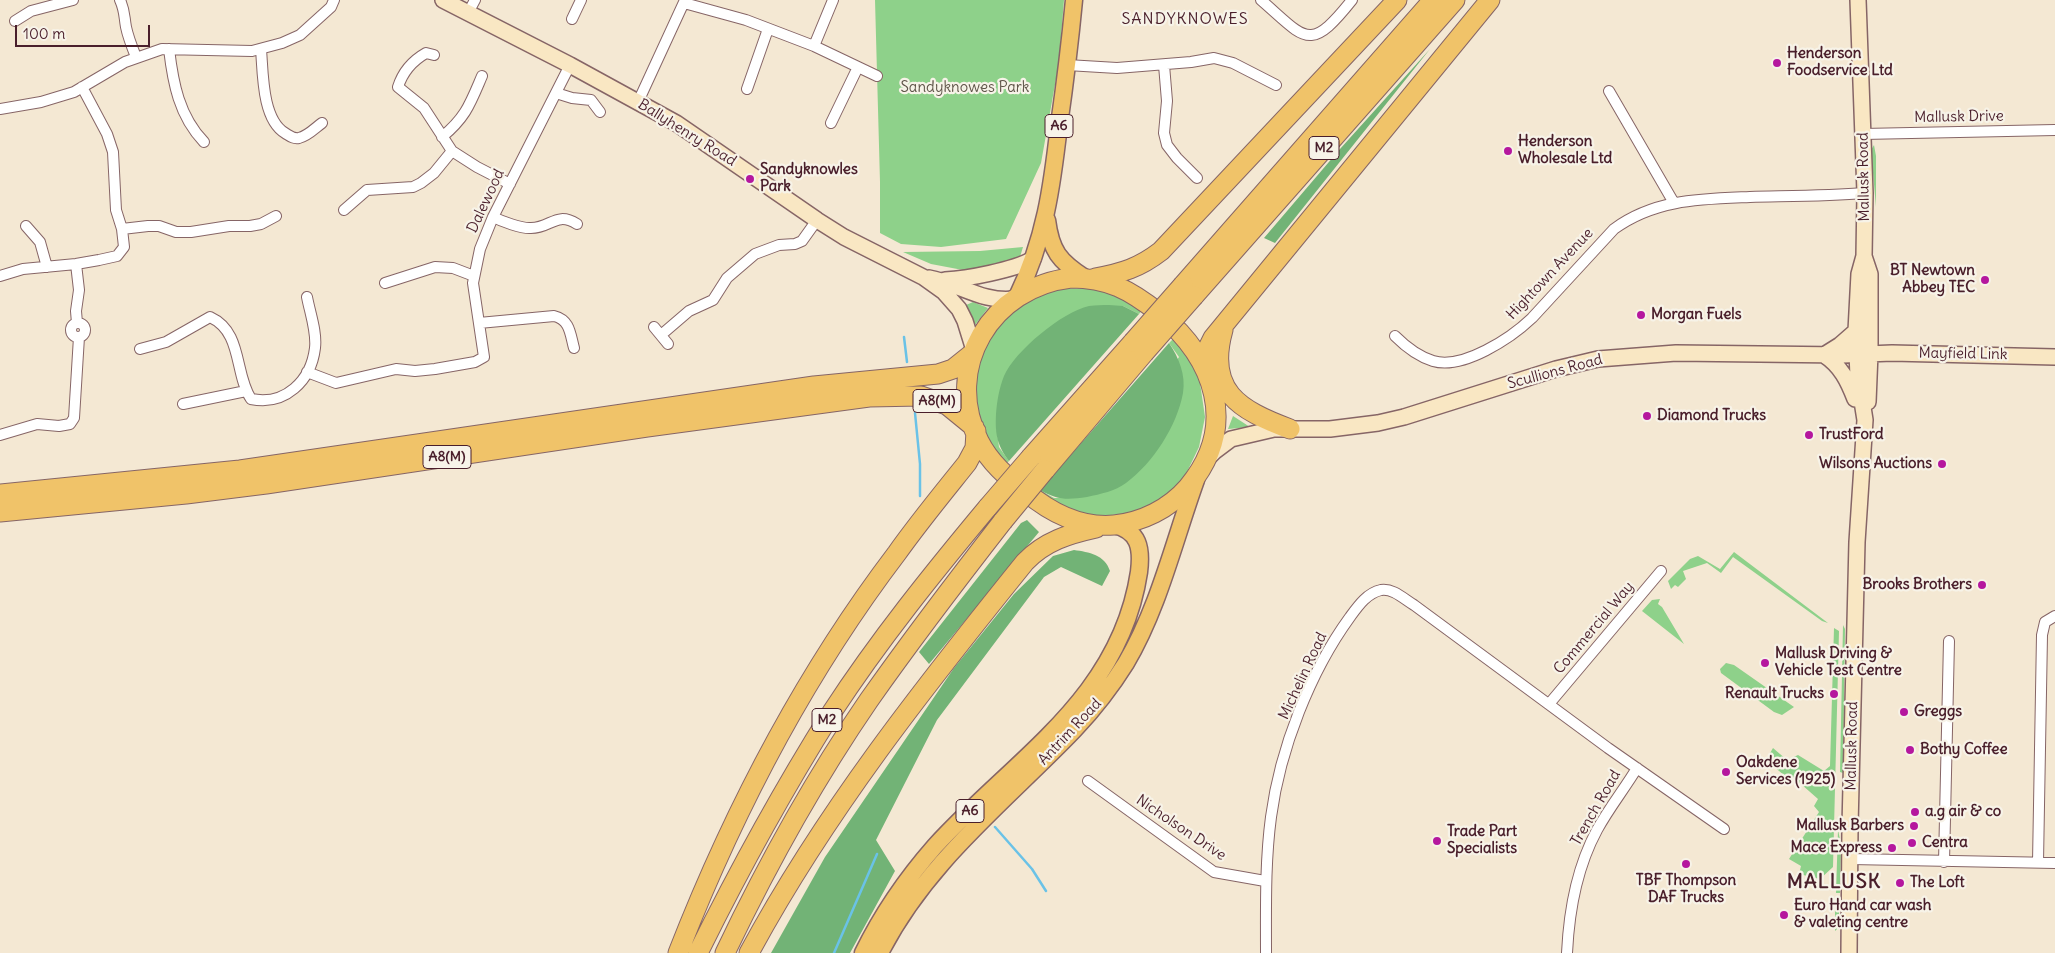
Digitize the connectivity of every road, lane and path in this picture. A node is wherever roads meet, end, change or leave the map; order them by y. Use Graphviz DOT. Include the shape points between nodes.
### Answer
graph roads {
  1 [pos="73,0"];
  2 [pos="120,0"];
  3 [pos="334,0"];
  4 [pos="443,0"];
  5 [pos="581,0"];
  6 [pos="833,0"];
  7 [pos="1074,0"];
  8 [pos="1261,0"];
  9 [pos="1352,0"];
  10 [pos="1397,0"];
  11 [pos="1433,0"];
  12 [pos="1454,0"];
  13 [pos="1490,0"];
  14 [pos="1858,0"];
  15 [pos="685,1"];
  16 [pos="471,6"];
  17 [pos="572,19"];
  18 [pos="15,21"];
  19 [pos="768,29"];
  20 [pos="814,46"];
  21 [pos="169,49"];
  22 [pos="261,49"];
  23 [pos="434,55"];
  24 [pos="136,57"];
  25 [pos="570,65"];
  26 [pos="1067,65"];
  27 [pos="1164,65"];
  28 [pos="858,67"];
  29 [pos="482,76"];
  30 [pos="877,76"];
  31 [pos="1276,85"];
  32 [pos="82,87"];
  33 [pos="746,89"];
  34 [pos="1609,92"];
  35 [pos="556,93"];
  36 [pos="638,102"];
  37 [pos="0,109"];
  38 [pos="600,112"];
  39 [pos="322,122"];
  40 [pos="832,123"];
  41 [pos="2055,130"];
  42 [pos="1863,134"];
  43 [pos="442,137"];
  44 [pos="204,142"];
  45 [pos="452,151"];
  46 [pos="1197,178"];
  47 [pos="510,184"];
  48 [pos="1865,194"];
  49 [pos="1674,203"];
  50 [pos="344,210"];
  51 [pos="276,216"];
  52 [pos="493,217"];
  53 [pos="1046,218"];
  54 [pos="817,220"];
  55 [pos="576,224"];
  56 [pos="26,226"];
  57 [pos="122,229"];
  58 [pos="1864,256"];
  59 [pos="1033,259"];
  60 [pos="76,264"];
  61 [pos="47,267"];
  62 [pos="0,276"];
  63 [pos="474,276"];
  64 [pos="923,277"];
  65 [pos="1088,278"];
  66 [pos="944,280"];
  67 [pos="385,284"];
  68 [pos="1188,291"];
  69 [pos="307,297"];
  70 [pos="1015,298"];
  71 [pos="479,324"];
  72 [pos="1225,324"];
  73 [pos="1856,331"];
  74 [pos="1395,336"];
  75 [pos="668,344"];
  76 [pos="574,348"];
  77 [pos="140,349"];
  78 [pos="973,352"];
  79 [pos="1864,353"];
  80 [pos="1824,355"];
  81 [pos="2055,356"];
  82 [pos="307,372"];
  83 [pos="1208,375"];
  84 [pos="246,392"];
  85 [pos="183,404"];
  86 [pos="1864,420"];
  87 [pos="975,429"];
  88 [pos="1282,429"];
  89 [pos="0,435"];
  90 [pos="1038,463"];
  91 [pos="1203,466"];
  92 [pos="0,494"];
  93 [pos="0,512"];
  94 [pos="1112,525"];
  95 [pos="1661,571"];
  96 [pos="2055,616"];
  97 [pos="1949,641"];
  98 [pos="1549,704"];
  99 [pos="1637,768"];
  100 [pos="1088,781"];
  101 [pos="1724,829"];
  102 [pos="1851,859"];
  103 [pos="1944,862"];
  104 [pos="2038,862"];
  105 [pos="2055,862"];
  106 [pos="1265,882"];
  107 [pos="678,953"];
  108 [pos="698,953"];
  109 [pos="725,953"];
  110 [pos="749,953"];
  111 [pos="864,953"];
  112 [pos="880,953"];
  113 [pos="1266,953"];
  114 [pos="1567,953"];
  115 [pos="1849,953"];
  1 -- 18 [label="street" via="31,11"];
  2 -- 24 [label="street"];
  3 -- 22 [label="street" via="331,7 300,35"];
  4 -- 16 [label="main road, Ballyhenry Road"];
  5 -- 17 [label="street"];
  6 -- 20 [label="street"];
  7 -- 26 [label="main road, A6"];
  8 -- 9 [label="street" via="1301,35 1311,37 1324,30"];
  10 -- 65 [label="highway" via="1161,252 1126,272"];
  11 -- 68 [label="highway, M2"];
  12 -- 68 [label="highway, M2"];
  13 -- 72 [label="highway"];
  14 -- 42 [label="main road, Mallusk Road"];
  15 -- 19 [label="street"];
  15 -- 36 [label="street"];
  16 -- 25 [label="main road, Ballyhenry Road"];
  19 -- 20 [label="street"];
  19 -- 33 [label="street"];
  20 -- 28 [label="street"];
  21 -- 22 [label="street"];
  21 -- 24 [label="street"];
  21 -- 44 [label="street" via="173,86 193,130"];
  22 -- 39 [label="street" via="265,94 270,114 280,130 293,138 300,138"];
  23 -- 43 [label="street" via="426,52 415,59 402,74 398,87 424,108"];
  24 -- 32 [label="street"];
  25 -- 35 [label="street, Dalewood"];
  25 -- 36 [label="main road, Ballyhenry Road"];
  26 -- 27 [label="street" via="1117,68"];
  26 -- 53 [label="main road, A6"];
  27 -- 31 [label="street" via="1214,58 1233,63"];
  27 -- 46 [label="street" via="1167,101 1164,133 1167,144"];
  28 -- 30 [label="street"];
  28 -- 40 [label="street"];
  29 -- 43 [label="street" via="467,112"];
  32 -- 37 [label="street" via="41,102"];
  32 -- 57 [label="street" via="113,152 114,201"];
  34 -- 49 [label="street"];
  35 -- 38 [label="street" via="591,100"];
  35 -- 47 [label="street, Dalewood"];
  36 -- 54 [label="main road, Ballyhenry Road" via="704,142"];
  41 -- 42 [label="street, Mallusk Drive"];
  42 -- 48 [label="main road, Mallusk Road"];
  43 -- 45 [label="street"];
  45 -- 47 [label="street"];
  45 -- 50 [label="street" via="421,183 413,187 367,190"];
  47 -- 52 [label="street, Dalewood"];
  48 -- 49 [label="street, Hightown Avenue" via="1724,198"];
  48 -- 58 [label="main road, Mallusk Road"];
  49 -- 74 [label="street, Hightown Avenue" via="1640,212 1614,229 1526,324 1490,349 1452,362 1435,362 1416,354"];
  51 -- 57 [label="street" via="261,224 191,232 176,232 159,226"];
  52 -- 55 [label="street" via="531,228 560,218"];
  52 -- 63 [label="street, Dalewood" via="480,249"];
  53 -- 59 [label="main road, A6"];
  53 -- 65 [label="main road, A6" via="1050,241 1057,255"];
  54 -- 64 [label="main road, Ballyhenry Road"];
  54 -- 75 [label="street" via="802,241 755,254 726,278 713,300 657,331"];
  56 -- 61 [label="street" via="40,242"];
  57 -- 60 [label="street" via="124,247 117,256"];
  58 -- 73 [label="main road, Mallusk Road" via="1859,274"];
  58 -- 79 [label="main road, Mallusk Road" via="1870,274"];
  59 -- 66 [label="main road" via="1006,268"];
  59 -- 70 [label="main road, A6"];
  60 -- 61 [label="street"];
  60 -- 89 [label="street" via="79,290 77,322 84,325 86,331 79,337 74,418 70,424 37,424"];
  61 -- 62 [label="street" via="23,269"];
  63 -- 67 [label="street" via="452,268 435,267"];
  63 -- 71 [label="street, Dalewood"];
  64 -- 66 [label="main road, Ballyhenry Road"];
  64 -- 78 [label="main road, Ballyhenry Road" via="944,292 958,309 965,321"];
  65 -- 70 [label="highway, A6" via="1059,280 1031,288"];
  65 -- 83 [label="highway, A6" via="1119,286 1152,308 1184,336"];
  66 -- 70 [label="main road, Ballyhenry Road" via="983,296 999,300"];
  68 -- 90 [label="highway, M2, bridge"];
  69 -- 82 [label="street" via="315,347"];
  70 -- 78 [label="highway, A6" via="995,315"];
  71 -- 76 [label="street" via="554,316 562,318"];
  71 -- 82 [label="street, Dalewood" via="484,357 475,362 415,372 396,369 336,383"];
  72 -- 83 [label="highway" via="1209,343 1206,352"];
  72 -- 88 [label="highway" via="1219,358 1224,386 1249,412"];
  73 -- 79 [label="main road, Mallusk Road"];
  73 -- 80 [label="main road"];
  77 -- 84 [label="street" via="166,342 210,317 228,330"];
  78 -- 87 [label="highway, A6" via="968,390"];
  78 -- 92 [label="highway, A8(M)" via="953,369 938,374 814,386 240,470"];
  79 -- 80 [label="main road, Scullions Road"];
  79 -- 81 [label="main road, Mayfield Link"];
  79 -- 86 [label="main road, Mallusk Road" via="1858,376"];
  80 -- 86 [label="main road" via="1844,374"];
  80 -- 88 [label="main road, Scullions Road" via="1676,353 1598,359 1378,423 1330,429"];
  82 -- 84 [label="street" via="294,391 283,397 256,400"];
  83 -- 88 [label="main road, Scullions Road" via="1250,419"];
  83 -- 91 [label="highway, A6" via="1216,428"];
  84 -- 85 [label="street"];
  86 -- 102 [label="main road, Mallusk Road" via="1857,542"];
  87 -- 93 [label="highway, A8(M)" via="947,405 920,396 869,397 266,484"];
  87 -- 94 [label="highway, A6" via="1001,472 1046,507 1078,521"];
  87 -- 107 [label="highway" via="975,448 967,463 896,554 802,696 718,856"];
  88 -- 91 [label="main road, Scullions Road" via="1231,439"];
  90 -- 108 [label="highway, M2, bridge" via="988,507 935,571 833,711 747,855"];
  90 -- 109 [label="highway, M2, bridge" via="1003,521 864,708 786,834"];
  91 -- 94 [label="highway, A6" via="1184,492 1166,507 1142,519"];
  91 -- 112 [label="main road, Antrim Road / A6" via="1148,618 1118,675 1074,730 935,870 903,913"];
  94 -- 110 [label="highway" via="1057,539 1033,553 1025,562 860,776 802,863"];
  94 -- 111 [label="main road, Antrim Road / A6" via="1129,530 1135,537 1139,544 1139,568 1133,606 1104,669 1062,721 954,826 919,865 894,897"];
  95 -- 98 [label="street, Commercial Way"];
  96 -- 104 [label="street" via="2045,622 2042,635"];
  97 -- 103 [label="street"];
  98 -- 99 [label="street, Michelin Road"];
  98 -- 106 [label="street, Michelin Road" via="1389,590 1379,590 1365,598 1328,650 1286,750 1272,814"];
  99 -- 101 [label="street, Michelin Road"];
  99 -- 114 [label="street, Trench Road" via="1598,829 1584,858 1575,888"];
  100 -- 106 [label="street, Nicholson Drive" via="1214,872"];
  102 -- 103 [label="street"];
  102 -- 115 [label="main road, Mallusk Road"];
  103 -- 104 [label="street"];
  104 -- 105 [label="street"];
  106 -- 113 [label="street, Michelin Road"];
}
